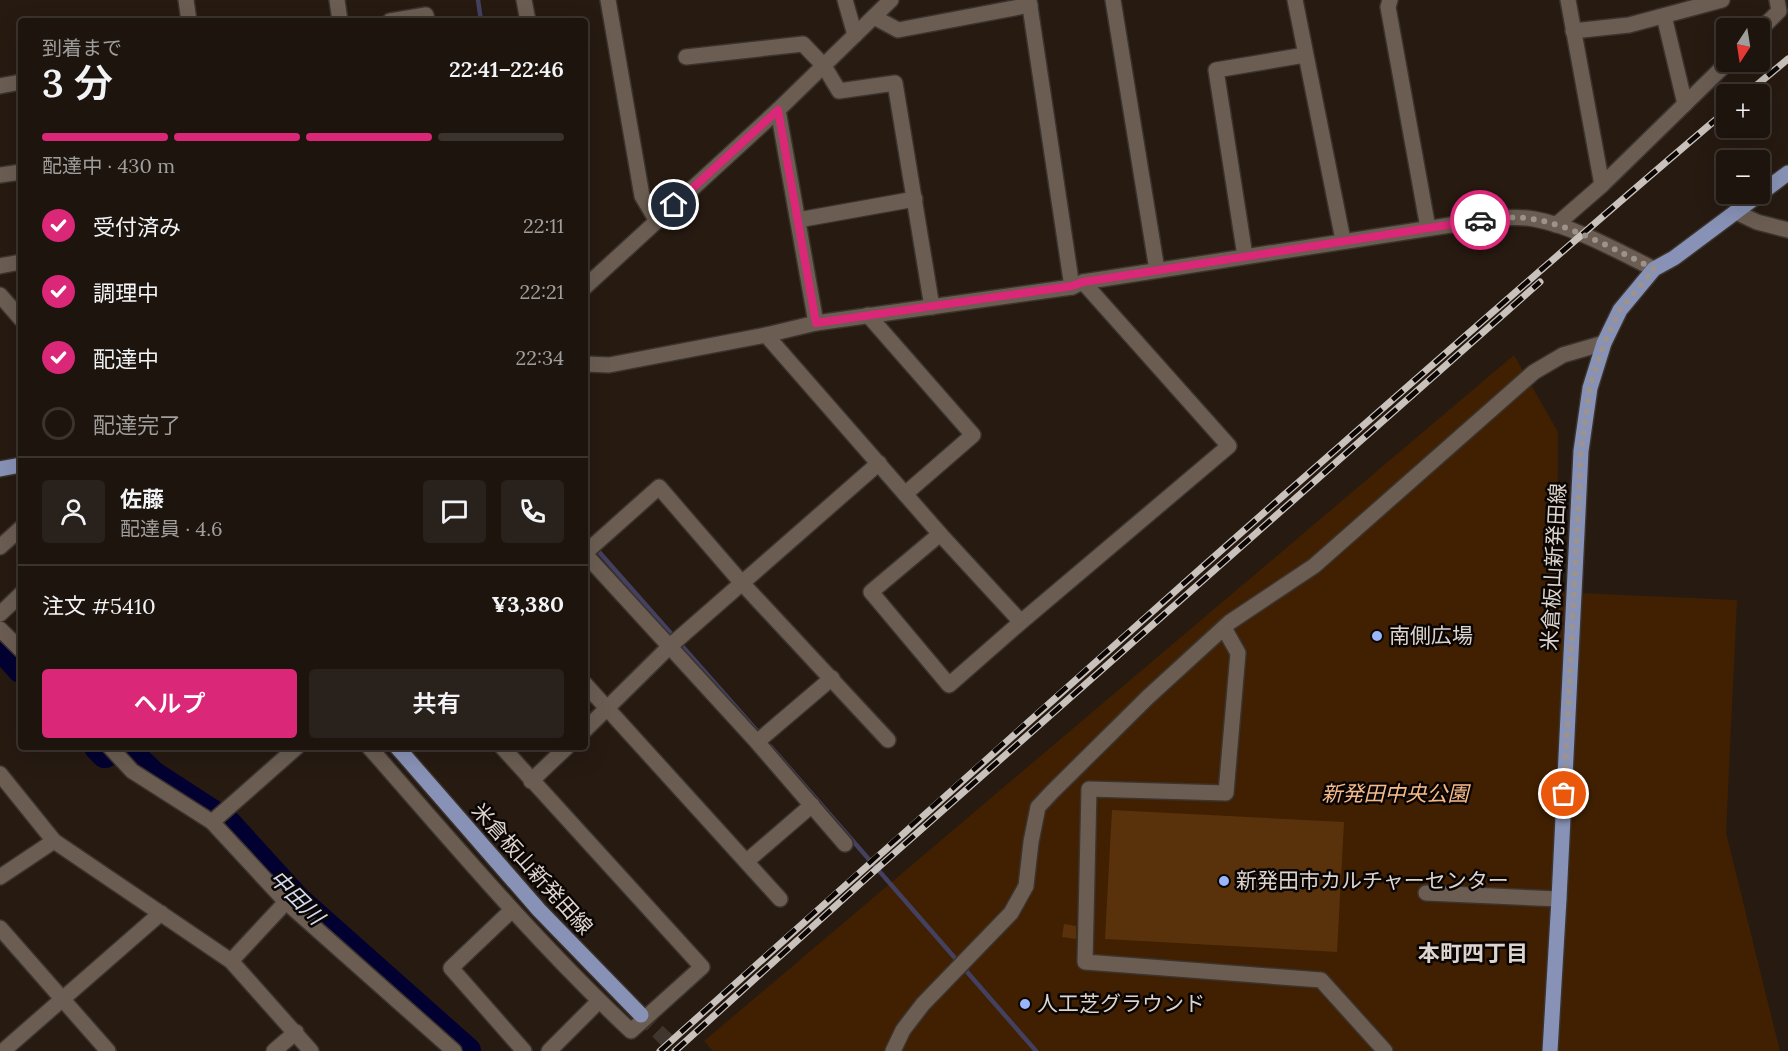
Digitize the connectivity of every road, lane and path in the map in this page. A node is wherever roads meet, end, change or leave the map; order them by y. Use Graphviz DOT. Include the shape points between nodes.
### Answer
graph roads {
  1 [pos="186,0"];
  2 [pos="337,0"];
  3 [pos="524,0"];
  4 [pos="608,0"];
  5 [pos="845,0"];
  6 [pos="891,0"];
  7 [pos="1113,0"];
  8 [pos="1295,0"];
  9 [pos="1390,0"];
  10 [pos="1568,0"];
  11 [pos="1722,0"];
  12 [pos="1777,0"];
  13 [pos="1030,3"];
  14 [pos="1664,16"];
  15 [pos="874,17"];
  16 [pos="189,18"];
  17 [pos="340,18"];
  18 [pos="408,18"];
  19 [pos="426,18"];
  20 [pos="527,18"];
  21 [pos="1770,20"];
  22 [pos="1573,31"];
  23 [pos="855,35"];
  24 [pos="1305,55"];
  25 [pos="686,57"];
  26 [pos="824,66"];
  27 [pos="1718,72"];
  28 [pos="18,83"];
  29 [pos="0,86"];
  30 [pos="1684,104"];
  31 [pos="778,110"];
  32 [pos="18,172"];
  33 [pos="1788,173"];
  34 [pos="0,175"];
  35 [pos="1602,185"];
  36 [pos="915,199"];
  37 [pos="1736,212"];
  38 [pos="798,220"];
  39 [pos="657,221"];
  40 [pos="1556,225"];
  41 [pos="1428,228"];
  42 [pos="1788,230"];
  43 [pos="1343,240"];
  44 [pos="1245,256"];
  45 [pos="18,263"];
  46 [pos="0,266"];
  47 [pos="1654,269"];
  48 [pos="1157,270"];
  49 [pos="588,281"];
  50 [pos="1078,284"];
  51 [pos="0,295"];
  52 [pos="932,307"];
  53 [pos="868,315"];
  54 [pos="18,316"];
  55 [pos="816,323"];
  56 [pos="766,335"];
  57 [pos="1604,343"];
  58 [pos="588,364"];
  59 [pos="879,463"];
  60 [pos="18,466"];
  61 [pos="0,469"];
  62 [pos="905,494"];
  63 [pos="18,531"];
  64 [pos="940,534"];
  65 [pos="0,547"];
  66 [pos="588,550"];
  67 [pos="588,556"];
  68 [pos="741,582"];
  69 [pos="18,597"];
  70 [pos="0,614"];
  71 [pos="1021,621"];
  72 [pos="1224,628"];
  73 [pos="0,629"];
  74 [pos="670,646"];
  75 [pos="18,647"];
  76 [pos="832,678"];
  77 [pos="588,687"];
  78 [pos="607,709"];
  79 [pos="588,727"];
  80 [pos="888,740"];
  81 [pos="757,742"];
  82 [pos="113,750"];
  83 [pos="294,750"];
  84 [pos="372,750"];
  85 [pos="400,750"];
  86 [pos="505,750"];
  87 [pos="564,750"];
  88 [pos="1074,770"];
  89 [pos="0,774"];
  90 [pos="531,781"];
  91 [pos="1089,789"];
  92 [pos="6,794"];
  93 [pos="812,805"];
  94 [pos="212,822"];
  95 [pos="54,841"];
  96 [pos="845,844"];
  97 [pos="747,861"];
  98 [pos="0,877"];
  99 [pos="1426,893"];
  100 [pos="780,899"];
  101 [pos="1559,899"];
  102 [pos="286,902"];
  103 [pos="512,910"];
  104 [pos="161,913"];
  105 [pos="2,935"];
  106 [pos="231,961"];
  107 [pos="62,999"];
  108 [pos="599,1001"];
  109 [pos="641,1015"];
  110 [pos="296,1032"];
  111 [pos="3,1051"];
  112 [pos="108,1051"];
  113 [pos="274,1051"];
  114 [pos="311,1051"];
  115 [pos="454,1051"];
  116 [pos="524,1051"];
  117 [pos="549,1051"];
  118 [pos="893,1051"];
  119 [pos="1385,1051"];
  120 [pos="1550,1051"];
  1 -- 16 [label="street"];
  2 -- 17 [label="street"];
  3 -- 20 [label="street"];
  4 -- 39 [label="street" via="642,196"];
  5 -- 23 [label="street"];
  6 -- 15 [label="street"];
  7 -- 48 [label="street"];
  8 -- 24 [label="street"];
  9 -- 41 [label="street" via="1388,7"];
  10 -- 22 [label="street"];
  11 -- 14 [label="street"];
  12 -- 21 [label="street" via="1779,11"];
  13 -- 15 [label="street" via="898,30"];
  13 -- 50 [label="street"];
  14 -- 22 [label="street" via="1629,25"];
  14 -- 30 [label="street"];
  15 -- 23 [label="street"];
  18 -- 19 [label="street"];
  22 -- 35 [label="street"];
  23 -- 26 [label="street"];
  24 -- 43 [label="street"];
  24 -- 44 [label="street" via="1216,70"];
  25 -- 26 [label="street" via="803,44"];
  26 -- 31 [label="street"];
  26 -- 36 [label="street" via="839,90 895,83"];
  27 -- 30 [label="street"];
  28 -- 29 [label="street"];
  30 -- 35 [label="street"];
  31 -- 38 [label="street"];
  31 -- 39 [label="street"];
  32 -- 34 [label="street"];
  33 -- 37 [label="main road, 米倉板山新発田線"];
  35 -- 40 [label="street"];
  36 -- 38 [label="street"];
  36 -- 52 [label="street"];
  37 -- 42 [label="street"];
  37 -- 47 [label="main road, 米倉板山新発田線"];
  38 -- 55 [label="street"];
  39 -- 49 [label="street"];
  40 -- 41 [label="street" via="1513,217"];
  40 -- 47 [label="street"];
  41 -- 43 [label="street"];
  43 -- 44 [label="street"];
  44 -- 48 [label="street"];
  45 -- 46 [label="street"];
  47 -- 57 [label="main road, 米倉板山新発田線" via="1620,310"];
  48 -- 50 [label="street"];
  50 -- 52 [label="street"];
  50 -- 71 [label="street" via="1229,446"];
  51 -- 54 [label="street"];
  52 -- 53 [label="street"];
  53 -- 55 [label="street"];
  53 -- 62 [label="street" via="973,435"];
  55 -- 56 [label="street"];
  56 -- 58 [label="street" via="609,365"];
  56 -- 59 [label="street"];
  57 -- 72 [label="street" via="1563,355 1534,372 1314,566"];
  57 -- 101 [label="main road, 米倉板山新発田線" via="1590,387 1581,451"];
  59 -- 62 [label="street"];
  59 -- 68 [label="street"];
  60 -- 61 [label="main road"];
  62 -- 64 [label="street"];
  63 -- 65 [label="street"];
  64 -- 71 [label="street"];
  64 -- 71 [label="street" via="871,592 949,685"];
  66 -- 68 [label="street" via="658,487"];
  67 -- 74 [label="street"];
  68 -- 74 [label="street"];
  68 -- 76 [label="street"];
  69 -- 70 [label="street"];
  72 -- 88 [label="street"];
  72 -- 91 [label="street" via="1238,653 1226,793"];
  73 -- 75 [label="street"];
  74 -- 78 [label="street"];
  74 -- 81 [label="street"];
  76 -- 80 [label="street"];
  76 -- 81 [label="street"];
  77 -- 78 [label="street"];
  78 -- 79 [label="street"];
  78 -- 97 [label="street"];
  81 -- 93 [label="street"];
  82 -- 94 [label="street" via="132,771"];
  83 -- 94 [label="street"];
  84 -- 103 [label="street"];
  85 -- 109 [label="main road, 米倉板山新発田線" via="539,910"];
  86 -- 90 [label="street"];
  87 -- 90 [label="street"];
  88 -- 91 [label="street"];
  88 -- 118 [label="street" via="1038,807 1026,886 1011,913 923,1004"];
  89 -- 92 [label="street"];
  90 -- 108 [label="street" via="702,967 631,1031"];
  91 -- 119 [label="street" via="1084,962 1321,980"];
  92 -- 95 [label="street"];
  93 -- 96 [label="street"];
  93 -- 97 [label="street"];
  94 -- 102 [label="street"];
  95 -- 98 [label="street"];
  95 -- 104 [label="street"];
  97 -- 100 [label="street"];
  99 -- 101 [label="street"];
  101 -- 120 [label="main road, 米倉板山新発田線"];
  102 -- 106 [label="street"];
  102 -- 115 [label="street"];
  103 -- 108 [label="street"];
  103 -- 116 [label="street" via="451,968"];
  104 -- 106 [label="street"];
  104 -- 107 [label="street"];
  105 -- 107 [label="street"];
  106 -- 110 [label="street"];
  107 -- 111 [label="street"];
  107 -- 112 [label="street"];
  108 -- 117 [label="street"];
  110 -- 113 [label="street"];
  110 -- 114 [label="street"];
}
